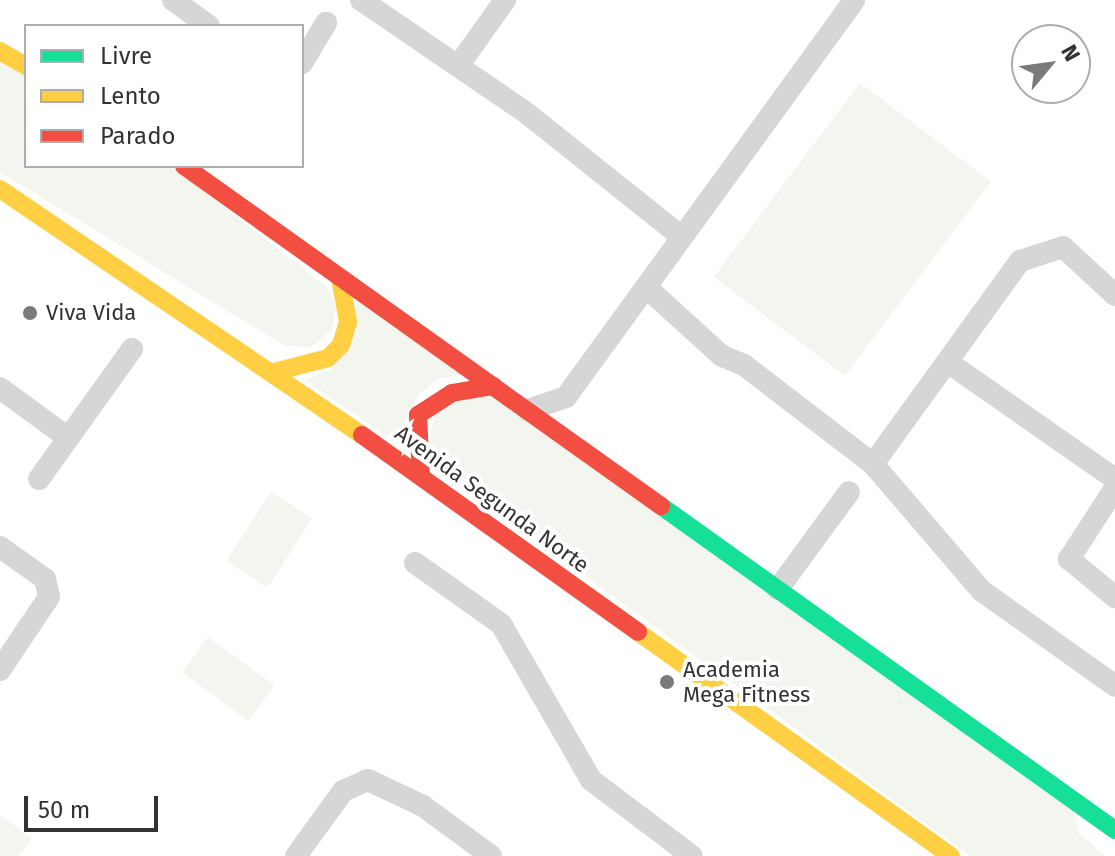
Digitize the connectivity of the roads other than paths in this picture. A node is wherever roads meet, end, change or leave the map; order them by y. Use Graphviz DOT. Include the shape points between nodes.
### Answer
graph roads {
  1 [pos="173,0"];
  2 [pos="361,0"];
  3 [pos="505,0"];
  4 [pos="854,0"];
  5 [pos="326,23"];
  6 [pos="206,24"];
  7 [pos="0,51"];
  8 [pos="304,60"];
  9 [pos="24,65"];
  10 [pos="458,66"];
  11 [pos="187,168"];
  12 [pos="0,189"];
  13 [pos="682,237"];
  14 [pos="340,278"];
  15 [pos="647,288"];
  16 [pos="1115,295"];
  17 [pos="132,349"];
  18 [pos="949,363"];
  19 [pos="274,372"];
  20 [pos="493,386"];
  21 [pos="0,388"];
  22 [pos="566,397"];
  23 [pos="528,410"];
  24 [pos="565,437"];
  25 [pos="68,438"];
  26 [pos="873,464"];
  27 [pos="421,476"];
  28 [pos="39,479"];
  29 [pos="1115,479"];
  30 [pos="1115,488"];
  31 [pos="849,492"];
  32 [pos="0,547"];
  33 [pos="415,563"];
  34 [pos="778,589"];
  35 [pos="1115,597"];
  36 [pos="0,670"];
  37 [pos="1115,686"];
  38 [pos="1115,830"];
  39 [pos="296,856"];
  40 [pos="491,856"];
  41 [pos="692,856"];
  42 [pos="951,856"];
  1 -- 6 [label="street"];
  2 -- 10 [label="street"];
  3 -- 10 [label="street"];
  4 -- 13 [label="street"];
  5 -- 8 [label="street"];
  7 -- 9 [label="main road"];
  10 -- 13 [label="street" via="648,203"];
  11 -- 14 [label="main road"];
  12 -- 19 [label="main road, Avenida Segunda Norte"];
  13 -- 15 [label="street"];
  14 -- 19 [label="main road" via="348,322 341,345 328,358"];
  14 -- 20 [label="main road"];
  15 -- 22 [label="street"];
  15 -- 26 [label="street" via="722,356 744,365"];
  16 -- 18 [label="street" via="1084,259 1063,247 1043,248 1020,261"];
  17 -- 25 [label="street"];
  18 -- 26 [label="street"];
  18 -- 29 [label="street"];
  19 -- 27 [label="main road, Avenida Segunda Norte"];
  20 -- 23 [label="main road"];
  20 -- 27 [label="main road" via="452,393 418,415"];
  21 -- 25 [label="street"];
  22 -- 23 [label="street"];
  22 -- 24 [label="street"];
  23 -- 24 [label="main road"];
  24 -- 34 [label="main road"];
  25 -- 28 [label="street"];
  26 -- 37 [label="street" via="982,591"];
  27 -- 42 [label="main road, Avenida Segunda Norte"];
  30 -- 35 [label="street" via="1069,559"];
  31 -- 34 [label="street"];
  32 -- 36 [label="street" via="45,579 49,597"];
  33 -- 41 [label="street" via="501,624 591,780"];
  34 -- 38 [label="main road"];
  39 -- 40 [label="street" via="343,791 368,780 423,806"];
}
